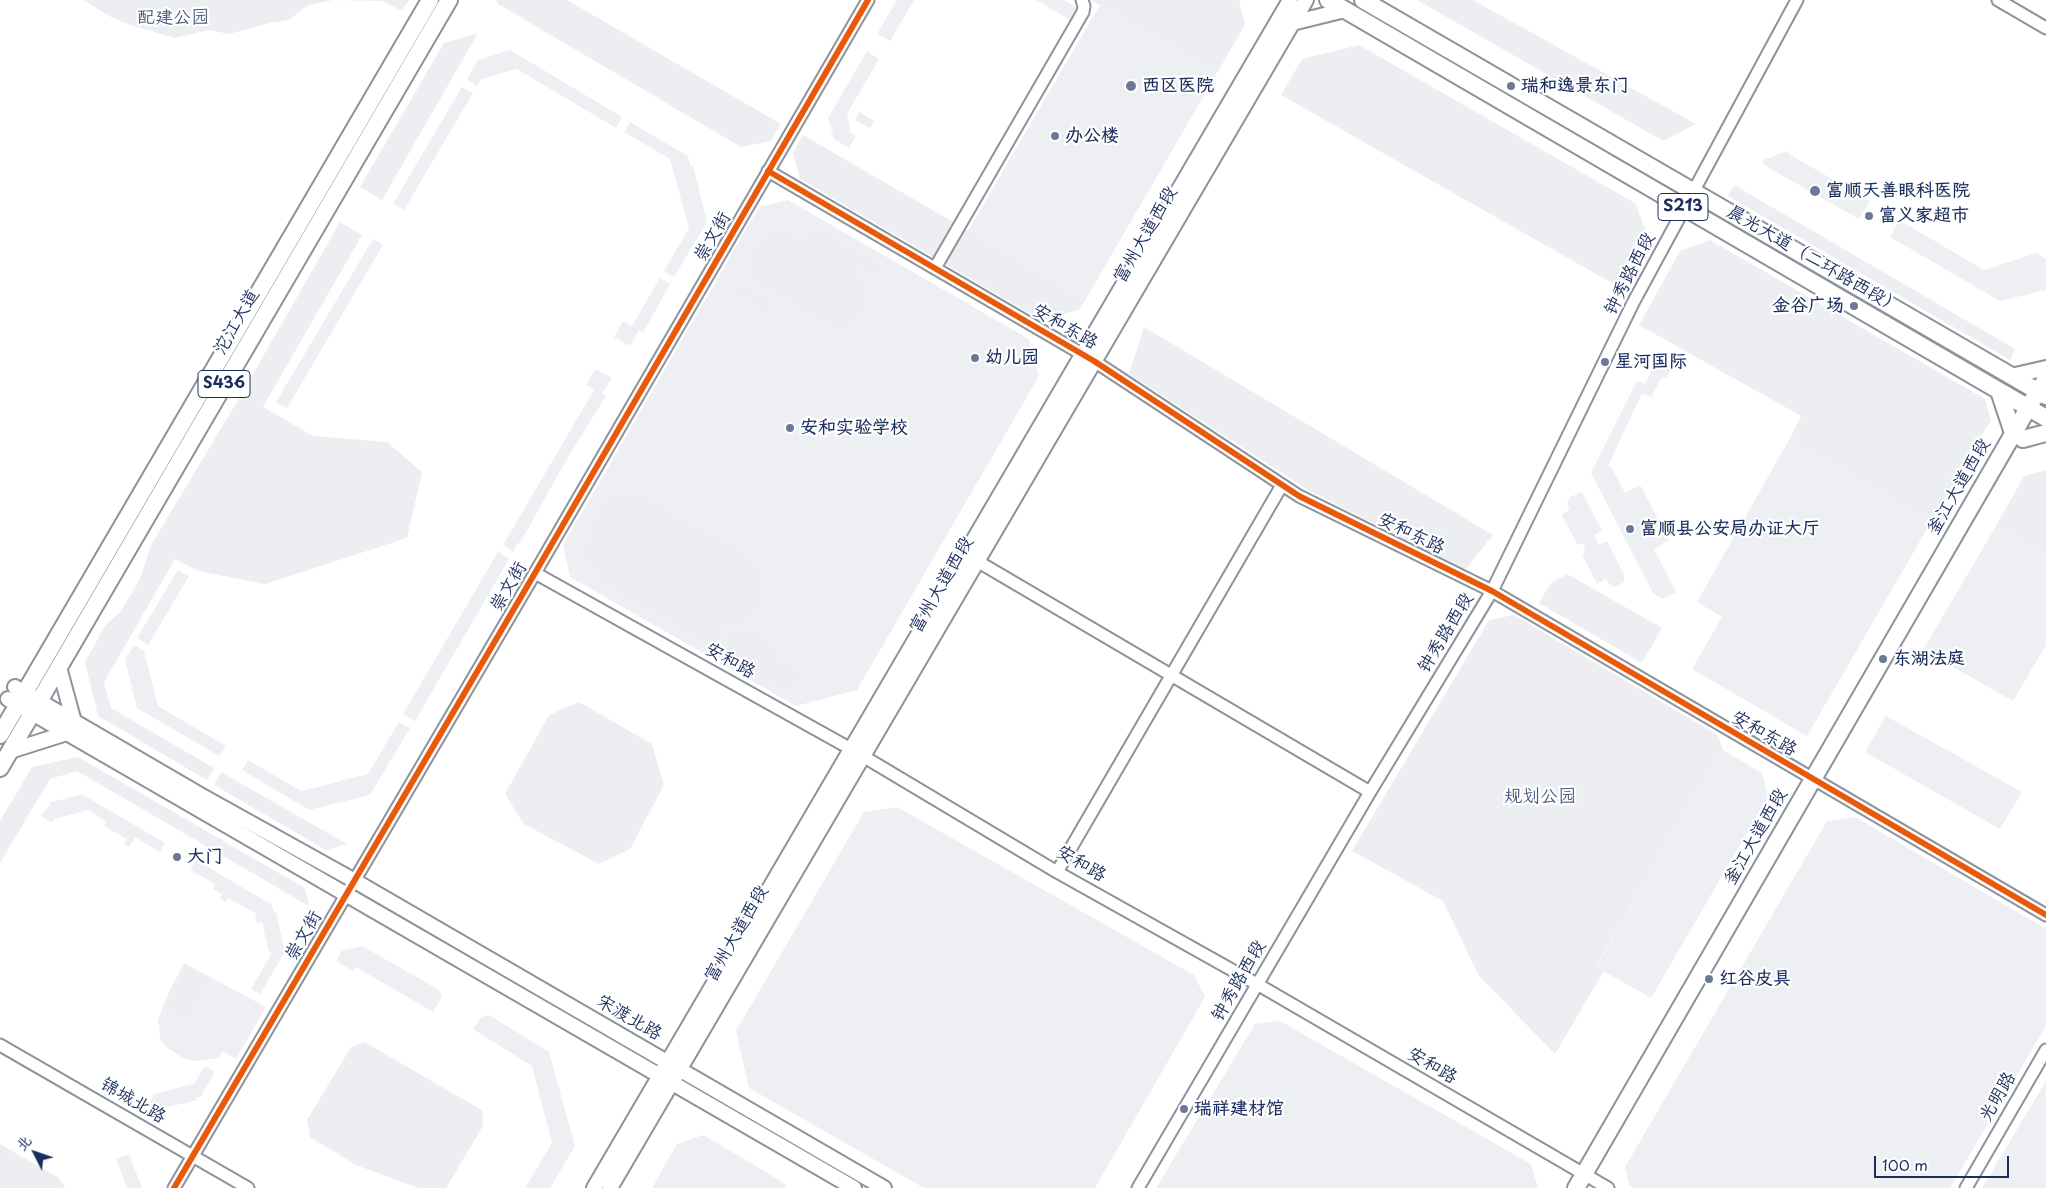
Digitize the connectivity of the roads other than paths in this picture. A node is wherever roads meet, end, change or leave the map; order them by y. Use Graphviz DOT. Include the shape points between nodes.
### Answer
graph roads {
  1 [pos="430,0"];
  2 [pos="449,0"];
  3 [pos="868,0"];
  4 [pos="1082,0"];
  5 [pos="1290,0"];
  6 [pos="1306,0"];
  7 [pos="1328,0"];
  8 [pos="1363,0"];
  9 [pos="1797,0"];
  10 [pos="1998,0"];
  11 [pos="1281,6"];
  12 [pos="1345,10"];
  13 [pos="1292,23"];
  14 [pos="2046,28"];
  15 [pos="768,172"];
  16 [pos="1693,191"];
  17 [pos="1684,207"];
  18 [pos="935,268"];
  19 [pos="1088,358"];
  20 [pos="2046,368"];
  21 [pos="2011,376"];
  22 [pos="2046,376"];
  23 [pos="1999,391"];
  24 [pos="2043,395"];
  25 [pos="2037,413"];
  26 [pos="2046,433"];
  27 [pos="2018,436"];
  28 [pos="1282,485"];
  29 [pos="977,561"];
  30 [pos="535,573"];
  31 [pos="1492,591"];
  32 [pos="59,667"];
  33 [pos="1172,675"];
  34 [pos="16,696"];
  35 [pos="36,707"];
  36 [pos="71,728"];
  37 [pos="0,735"];
  38 [pos="10,751"];
  39 [pos="857,753"];
  40 [pos="0,768"];
  41 [pos="1817,783"];
  42 [pos="1370,792"];
  43 [pos="1057,872"];
  44 [pos="355,880"];
  45 [pos="347,894"];
  46 [pos="2046,915"];
  47 [pos="1257,984"];
  48 [pos="0,1045"];
  49 [pos="2046,1050"];
  50 [pos="674,1066"];
  51 [pos="666,1079"];
  52 [pos="192,1156"];
  53 [pos="1585,1182"];
  54 [pos="174,1188"];
  55 [pos="248,1188"];
  56 [pos="594,1188"];
  57 [pos="610,1188"];
  58 [pos="854,1188"];
  59 [pos="884,1188"];
  60 [pos="1138,1188"];
  61 [pos="1608,1188"];
  62 [pos="1966,1188"];
  1 -- 34 [label="highway, 沱江大道 / S436"];
  2 -- 32 [label="highway, 沱江大道 / S436"];
  3 -- 15 [label="street, 崇文街"];
  4 -- 18 [label="street" via="1082,12"];
  5 -- 11 [label="main road, 富州大道西段"];
  6 -- 13 [label="main road, 富州大道西段"];
  7 -- 12 [label="highway, 晨光大道（二环路西段） / S213"];
  8 -- 16 [label="highway, 晨光大道（二环路西段） / S213"];
  9 -- 16 [label="street, 钟秀路西段"];
  10 -- 14 [label="street"];
  11 -- 19 [label="main road, 富州大道西段"];
  12 -- 13 [label="main road"];
  12 -- 17 [label="highway, 晨光大道（二环路西段） / S213"];
  13 -- 19 [label="main road, 富州大道西段"];
  15 -- 18 [label="street, 安和东路"];
  15 -- 30 [label="street, 崇文街"];
  16 -- 17 [label="street, 钟秀路西段"];
  16 -- 21 [label="highway, 晨光大道（二环路西段） / S213"];
  17 -- 23 [label="highway, 晨光大道（二环路西段） / S213"];
  17 -- 31 [label="street, 钟秀路西段" via="1633,303"];
  18 -- 19 [label="street, 安和东路"];
  19 -- 28 [label="street, 安和东路"];
  19 -- 29 [label="main road, 富州大道西段"];
  19 -- 39 [label="main road, 富州大道西段"];
  20 -- 21 [label="main road"];
  21 -- 24 [label="highway, 晨光大道（二环路西段） / S213"];
  22 -- 24 [label="main road, 釜江大道西段"];
  23 -- 25 [label="highway, 晨光大道（二环路西段） / S213"];
  23 -- 27 [label="highway"];
  24 -- 25 [label="highway, 釜江大道西段"];
  25 -- 27 [label="highway, 釜江大道西段"];
  26 -- 27 [label="highway"];
  27 -- 41 [label="highway, 釜江大道西段"];
  28 -- 31 [label="street, 安和东路"];
  28 -- 33 [label="street"];
  29 -- 33 [label="street"];
  29 -- 39 [label="main road, 富州大道西段"];
  30 -- 39 [label="street, 安和路"];
  30 -- 44 [label="street, 崇文街"];
  31 -- 41 [label="street, 安和东路"];
  31 -- 42 [label="street, 钟秀路西段"];
  32 -- 35 [label="highway, 沱江大道 / S436"];
  32 -- 36 [label="main road"];
  33 -- 42 [label="street"];
  33 -- 43 [label="street"];
  34 -- 35 [label="main road"];
  34 -- 37 [label="highway, 沱江大道 / S436"];
  35 -- 36 [label="main road"];
  35 -- 38 [label="highway, 沱江大道 / S436"];
  36 -- 38 [label="main road"];
  36 -- 44 [label="main road, 宋渡北路"];
  36 -- 45 [label="main road, 宋渡北路"];
  38 -- 40 [label="highway, 沱江大道 / S436"];
  39 -- 43 [label="street, 安和路"];
  39 -- 50 [label="main road, 富州大道西段"];
  41 -- 46 [label="street, 安和东路"];
  41 -- 53 [label="highway, 釜江大道西段"];
  42 -- 47 [label="street, 钟秀路西段"];
  43 -- 47 [label="street, 安和路"];
  44 -- 45 [label="street, 崇文街"];
  44 -- 50 [label="main road, 宋渡北路"];
  45 -- 51 [label="main road, 宋渡北路"];
  45 -- 52 [label="street, 崇文街"];
  47 -- 53 [label="street, 安和路"];
  47 -- 60 [label="street, 钟秀路西段"];
  48 -- 52 [label="street, 锦城北路"];
  49 -- 62 [label="street, 光明路"];
  50 -- 51 [label="main road, 富州大道西段"];
  50 -- 59 [label="main road, 宋渡北路"];
  51 -- 56 [label="main road, 富州大道西段"];
  51 -- 57 [label="main road, 富州大道西段"];
  51 -- 58 [label="main road, 宋渡北路"];
  52 -- 54 [label="street, 崇文街"];
  52 -- 55 [label="street, 锦城北路"];
  53 -- 61 [label="street, 安和路"];
}
